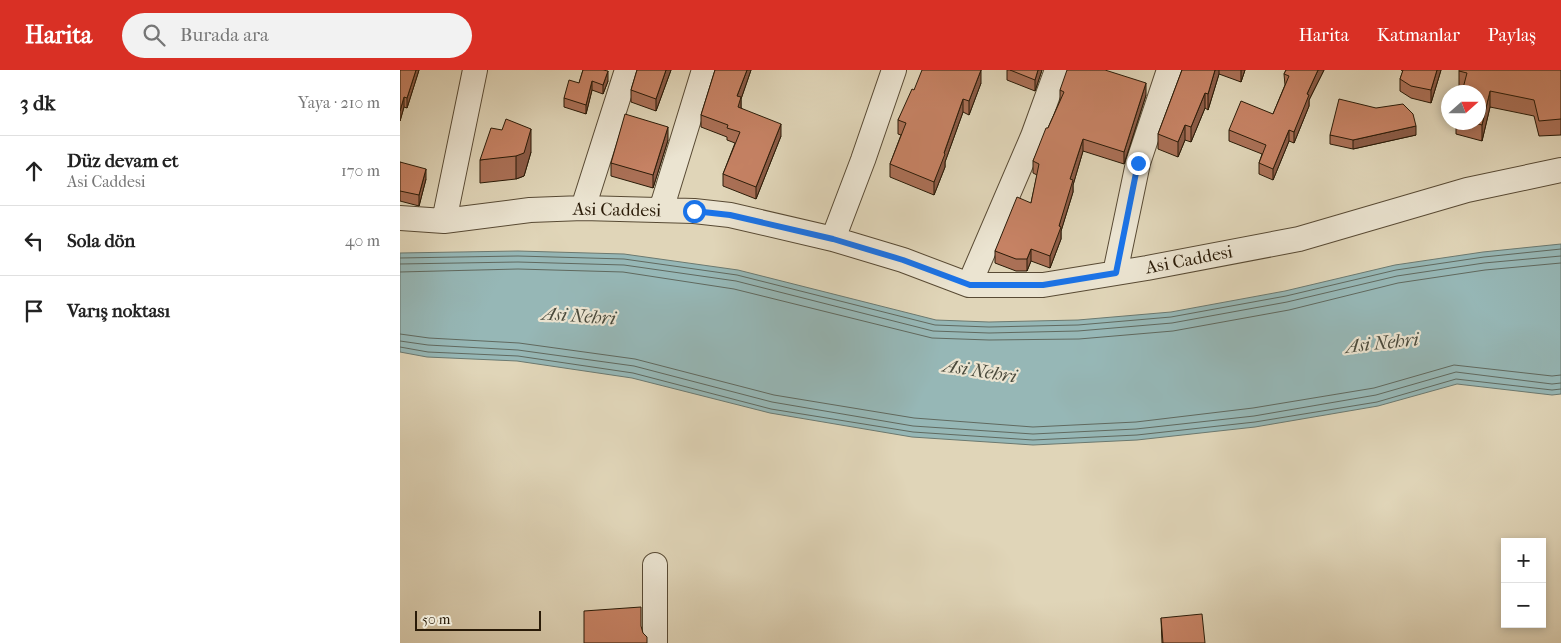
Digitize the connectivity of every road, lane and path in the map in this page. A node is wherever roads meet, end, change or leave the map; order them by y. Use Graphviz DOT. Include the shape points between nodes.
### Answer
graph roads {
  1 [pos="475,70"];
  2 [pos="627,70"];
  3 [pos="704,70"];
  4 [pos="894,70"];
  5 [pos="1057,70"];
  6 [pos="1169,70"];
  7 [pos="1561,170"];
  8 [pos="583,208"];
  9 [pos="661,210"];
  10 [pos="400,218"];
  11 [pos="444,221"];
  12 [pos="833,239"];
  13 [pos="1116,273"];
  14 [pos="970,285"];
  15 [pos="655,565"];
  16 [pos="655,643"];
  1 -- 11 [label="street"];
  2 -- 8 [label="street"];
  3 -- 9 [label="street"];
  4 -- 12 [label="street"];
  5 -- 14 [label="street" via="1034,136"];
  6 -- 13 [label="street" via="1138,163"];
  7 -- 13 [label="street, Asi Caddesi" via="1467,190 1299,239"];
  8 -- 9 [label="street, Asi Caddesi"];
  8 -- 11 [label="street, Asi Caddesi" via="530,210"];
  9 -- 12 [label="street, Asi Caddesi" via="730,215"];
  10 -- 11 [label="street, Asi Caddesi"];
  12 -- 14 [label="street, Asi Caddesi"];
  13 -- 14 [label="street, Asi Caddesi" via="1043,285"];
  15 -- 16 [label="street"];
}
